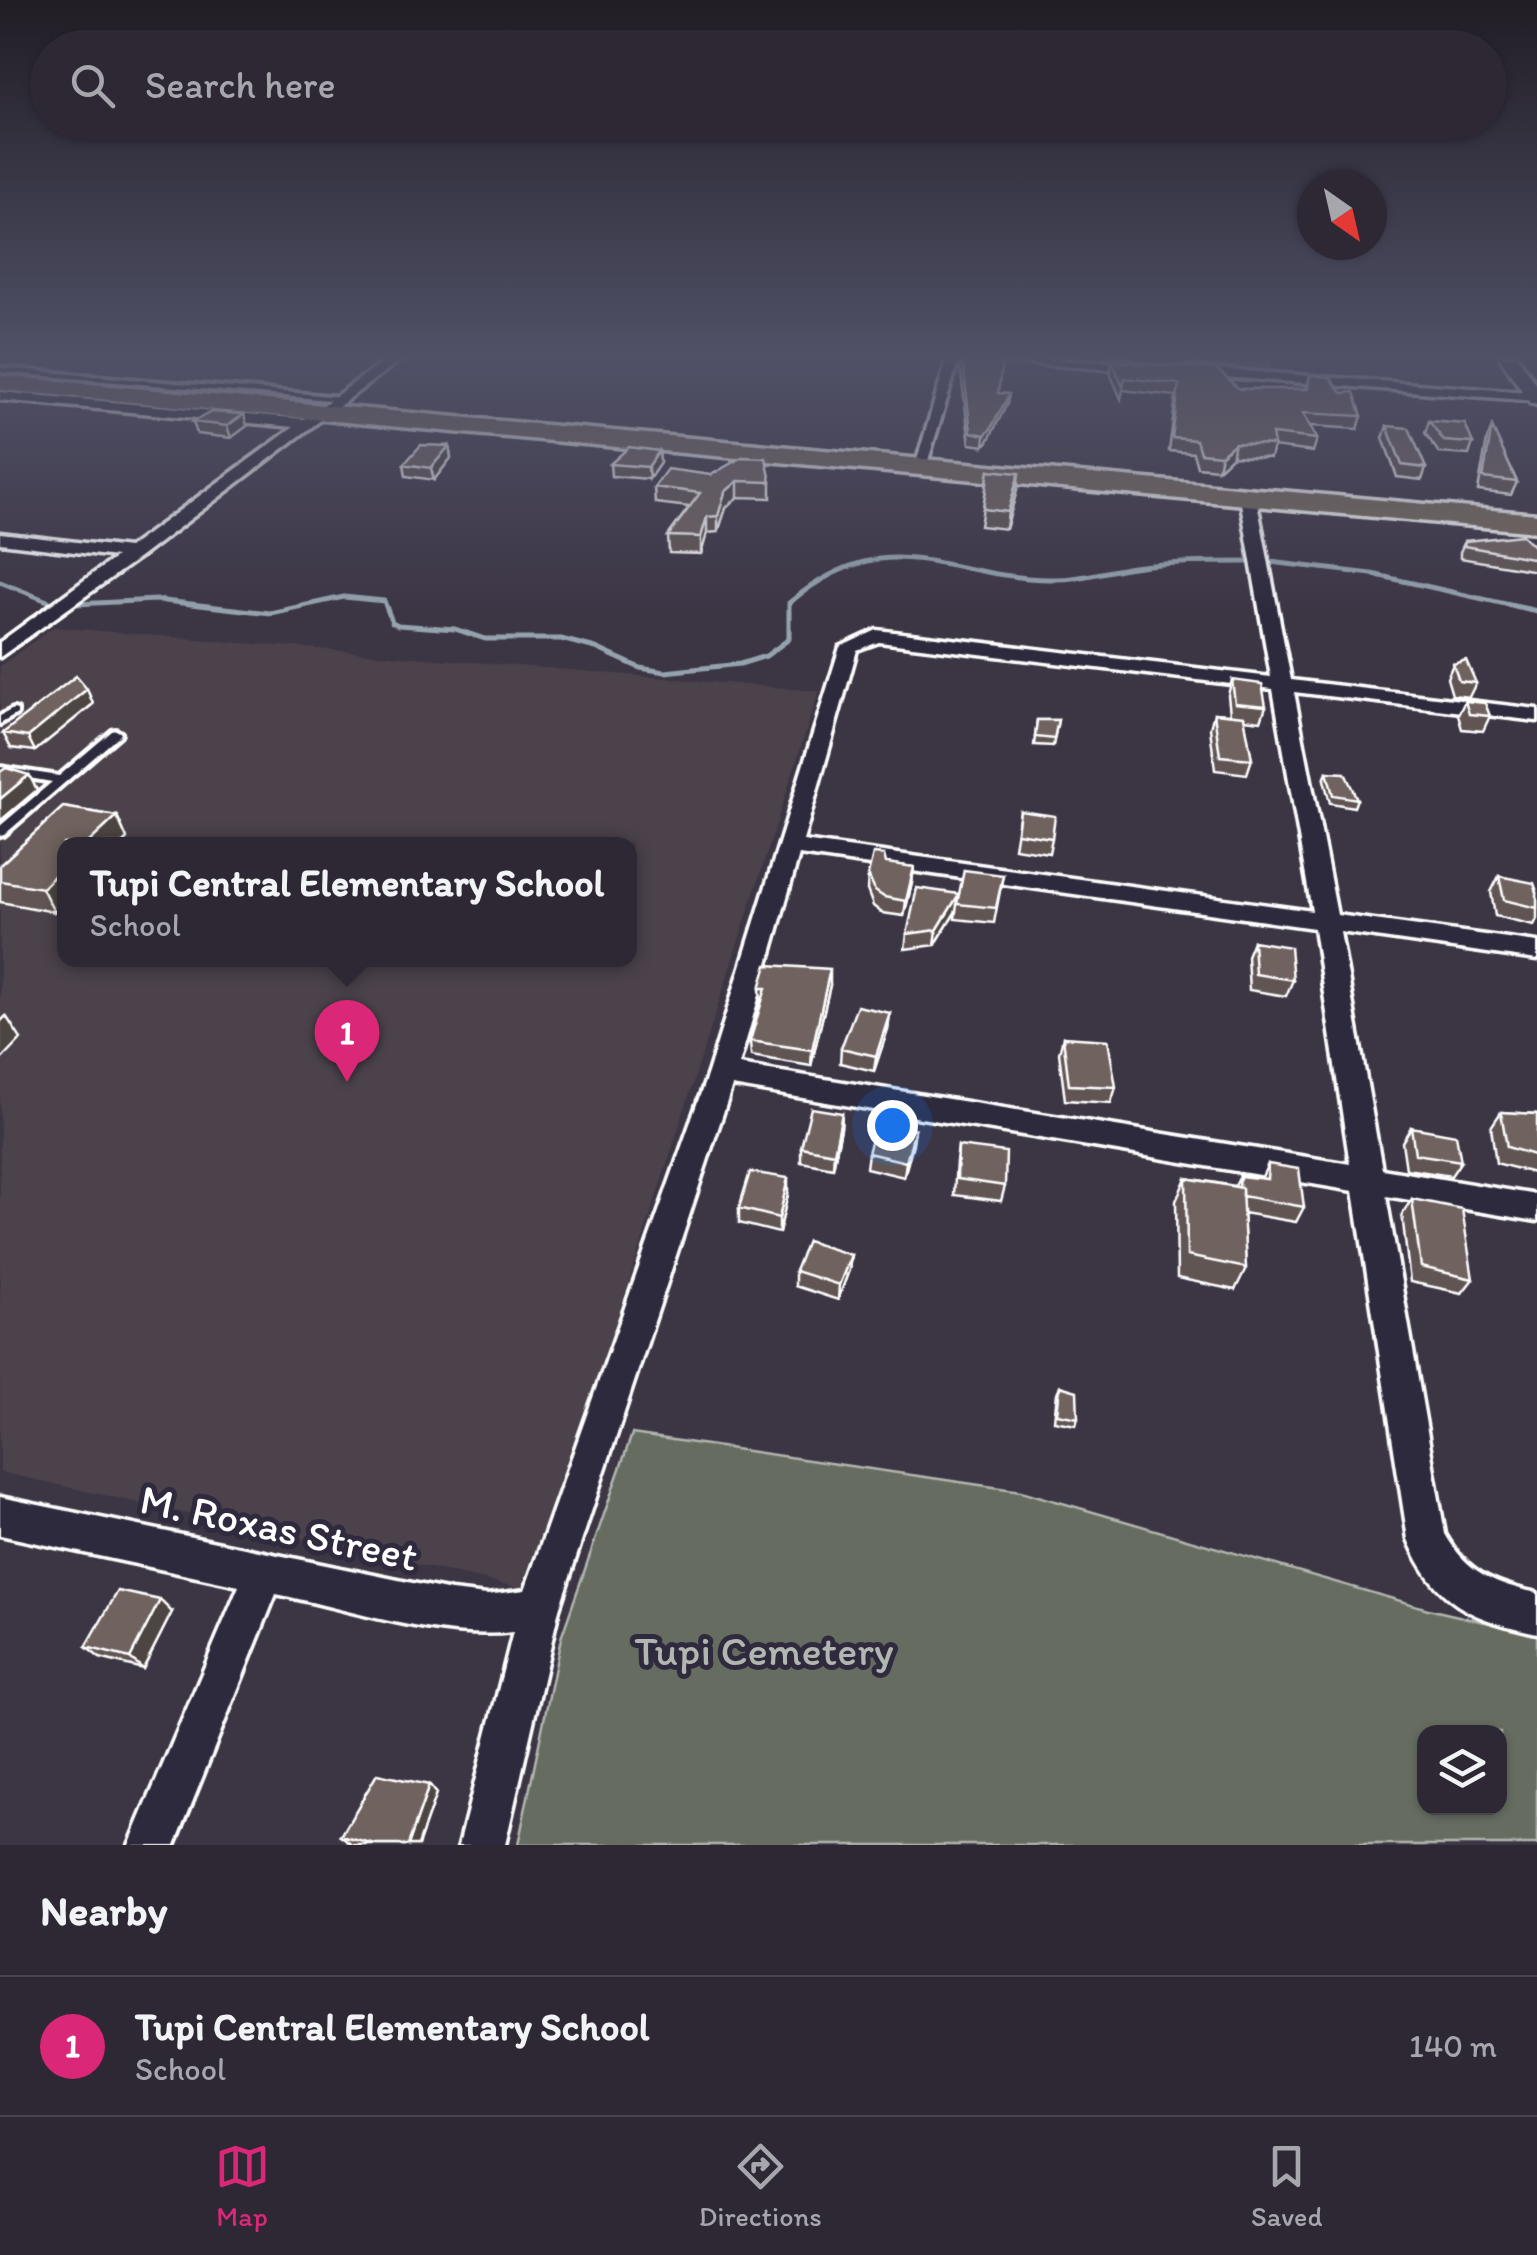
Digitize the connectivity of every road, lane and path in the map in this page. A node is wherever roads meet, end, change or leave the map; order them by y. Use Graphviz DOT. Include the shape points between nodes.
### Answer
graph roads {
  1 [pos="285,442"];
  2 [pos="651,442"];
  3 [pos="928,442"];
  4 [pos="920,467"];
  5 [pos="1248,497"];
  6 [pos="1537,523"];
  7 [pos="0,538"];
  8 [pos="134,554"];
  9 [pos="0,651"];
  10 [pos="1284,685"];
  11 [pos="13,712"];
  12 [pos="1537,715"];
  13 [pos="0,721"];
  14 [pos="116,733"];
  15 [pos="0,770"];
  16 [pos="61,780"];
  17 [pos="0,832"];
  18 [pos="792,847"];
  19 [pos="1326,922"];
  20 [pos="1537,951"];
  21 [pos="722,1073"];
  22 [pos="1367,1178"];
  23 [pos="1537,1208"];
  24 [pos="0,1516"];
  25 [pos="264,1574"];
  26 [pos="540,1609"];
  27 [pos="1537,1614"];
  28 [pos="152,1845"];
  29 [pos="482,1845"];
  1 -- 8 [label="street"];
  2 -- 4 [label="highway"];
  3 -- 4 [label="street"];
  4 -- 5 [label="highway"];
  5 -- 6 [label="highway"];
  5 -- 10 [label="street"];
  7 -- 8 [label="street"];
  8 -- 9 [label="street"];
  10 -- 12 [label="street"];
  10 -- 18 [label="street" via="863,638 849,646"];
  10 -- 19 [label="street"];
  11 -- 13 [label="lane"];
  14 -- 16 [label="lane"];
  15 -- 16 [label="lane"];
  16 -- 17 [label="lane"];
  18 -- 19 [label="street"];
  18 -- 21 [label="street"];
  19 -- 20 [label="street"];
  19 -- 22 [label="street"];
  21 -- 22 [label="street"];
  21 -- 26 [label="street"];
  22 -- 23 [label="street"];
  22 -- 27 [label="street" via="1428,1539 1445,1572 1483,1602"];
  24 -- 25 [label="street, M. Roxas Street"];
  25 -- 26 [label="street, M. Roxas Street" via="452,1611 500,1615"];
  25 -- 28 [label="street"];
  26 -- 29 [label="street"];
}
